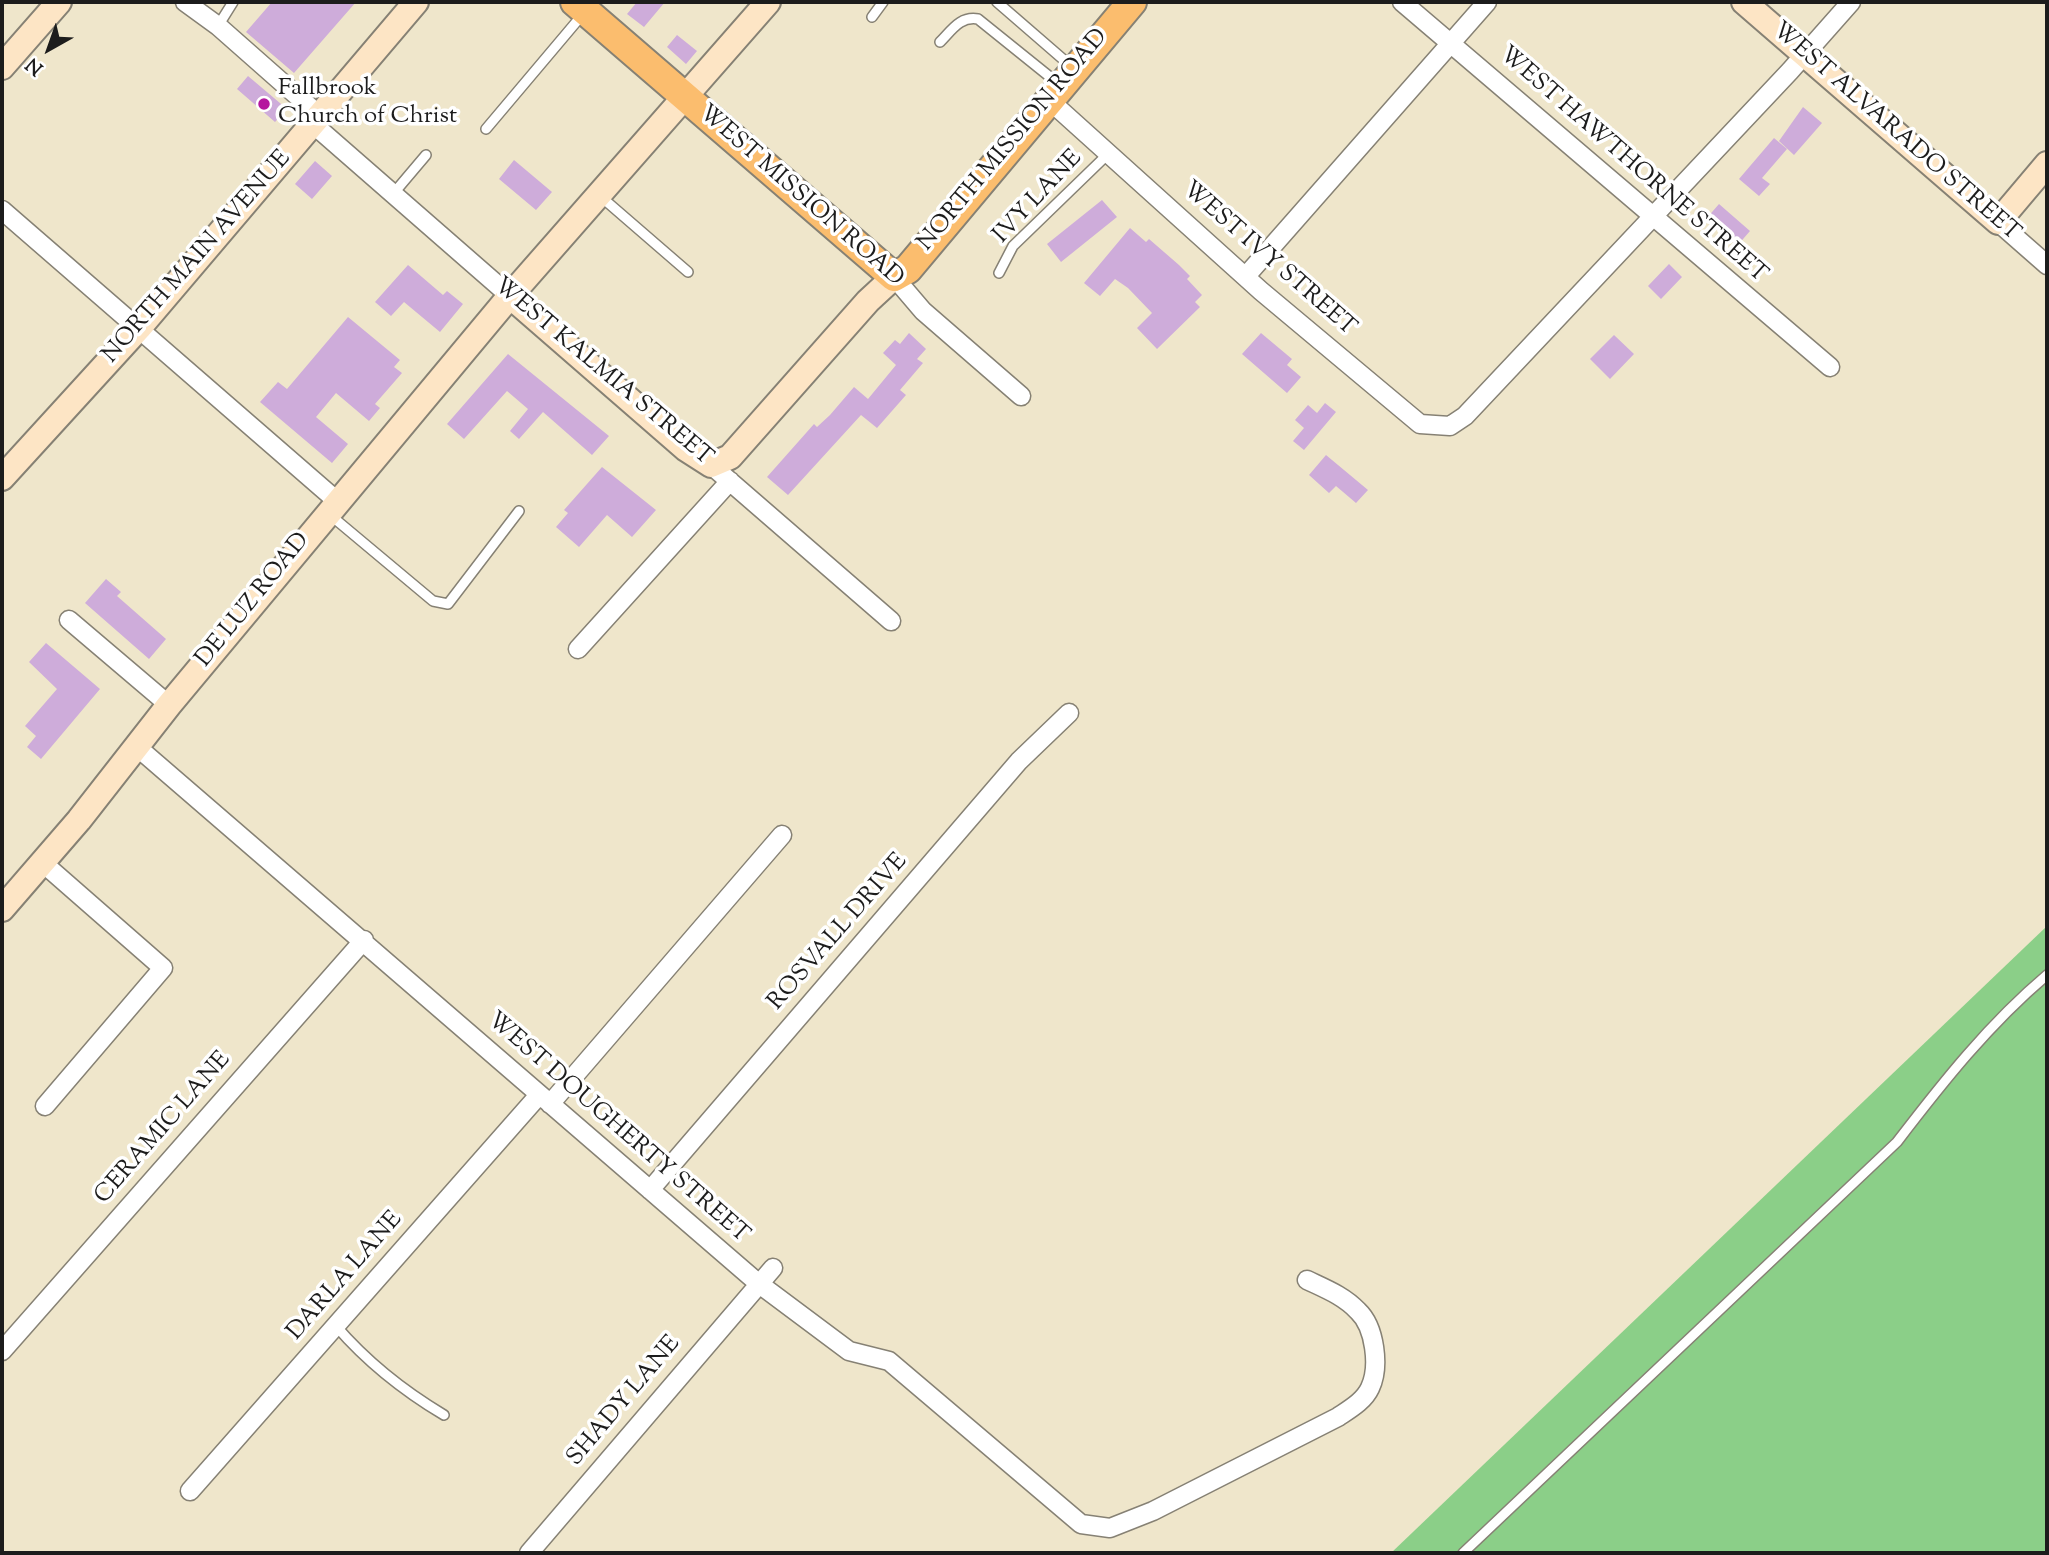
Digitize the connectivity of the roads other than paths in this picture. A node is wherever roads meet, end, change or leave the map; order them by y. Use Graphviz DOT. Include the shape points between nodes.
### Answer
graph roads {
  1 [pos="59,2"];
  2 [pos="185,2"];
  3 [pos="233,2"];
  4 [pos="416,2"];
  5 [pos="768,2"];
  6 [pos="883,2"];
  7 [pos="997,2"];
  8 [pos="1132,2"];
  9 [pos="1402,2"];
  10 [pos="1487,2"];
  11 [pos="1744,2"];
  12 [pos="1851,2"];
  13 [pos="585,5"];
  14 [pos="872,17"];
  15 [pos="218,26"];
  16 [pos="940,42"];
  17 [pos="1452,44"];
  18 [pos="1804,54"];
  19 [pos="2,67"];
  20 [pos="1062,85"];
  21 [pos="687,98"];
  22 [pos="316,120"];
  23 [pos="486,128"];
  24 [pos="1110,152"];
  25 [pos="426,155"];
  26 [pos="2047,164"];
  27 [pos="393,194"];
  28 [pos="597,194"];
  29 [pos="2,209"];
  30 [pos="1653,216"];
  31 [pos="1998,222"];
  32 [pos="2047,265"];
  33 [pos="688,272"];
  34 [pos="999,273"];
  35 [pos="1245,276"];
  36 [pos="894,277"];
  37 [pos="510,296"];
  38 [pos="139,328"];
  39 [pos="1830,367"];
  40 [pos="1021,396"];
  41 [pos="711,465"];
  42 [pos="2,478"];
  43 [pos="730,481"];
  44 [pos="332,507"];
  45 [pos="519,511"];
  46 [pos="69,620"];
  47 [pos="891,621"];
  48 [pos="578,649"];
  49 [pos="169,705"];
  50 [pos="1069,713"];
  51 [pos="136,747"];
  52 [pos="782,835"];
  53 [pos="43,863"];
  54 [pos="2,909"];
  55 [pos="364,940"];
  56 [pos="2047,975"];
  57 [pos="545,1100"];
  58 [pos="45,1106"];
  59 [pos="650,1190"];
  60 [pos="773,1268"];
  61 [pos="1307,1280"];
  62 [pos="758,1283"];
  63 [pos="336,1326"];
  64 [pos="2,1352"];
  65 [pos="443,1415"];
  66 [pos="190,1491"];
  67 [pos="529,1553"];
  68 [pos="1463,1553"];
  1 -- 19 [label="street"];
  2 -- 15 [label="street, WEST KALMIA STREET"];
  3 -- 15 [label="lane"];
  4 -- 22 [label="street, NORTH MAIN AVENUE"];
  5 -- 21 [label="street, DE LUZ ROAD"];
  6 -- 14 [label="lane"];
  7 -- 20 [label="lane"];
  8 -- 20 [label="main road, NORTH MISSION ROAD"];
  9 -- 17 [label="street, WEST HAWTHORNE STREET"];
  10 -- 17 [label="street"];
  11 -- 18 [label="street, WEST ALVARADO STREET"];
  12 -- 18 [label="street"];
  13 -- 21 [label="main road, WEST MISSION ROAD"];
  13 -- 23 [label="lane"];
  15 -- 22 [label="street, WEST KALMIA STREET"];
  16 -- 20 [label="lane" via="958,23 978,19"];
  17 -- 30 [label="street, WEST HAWTHORNE STREET"];
  17 -- 35 [label="street"];
  18 -- 30 [label="street"];
  18 -- 31 [label="street, WEST ALVARADO STREET"];
  20 -- 24 [label="street, WEST IVY STREET"];
  20 -- 36 [label="main road, NORTH MISSION ROAD" via="908,269"];
  21 -- 28 [label="street, DE LUZ ROAD"];
  21 -- 36 [label="main road, WEST MISSION ROAD"];
  22 -- 27 [label="street, WEST KALMIA STREET"];
  22 -- 38 [label="street, NORTH MAIN AVENUE"];
  24 -- 34 [label="lane, IVY LANE" via="1013,246"];
  24 -- 35 [label="street, WEST IVY STREET"];
  25 -- 27 [label="lane"];
  26 -- 31 [label="street"];
  27 -- 37 [label="street, WEST KALMIA STREET"];
  28 -- 33 [label="lane"];
  28 -- 37 [label="street, DE LUZ ROAD"];
  29 -- 38 [label="street"];
  30 -- 35 [label="street, WEST IVY STREET" via="1465,416 1450,426 1420,424"];
  30 -- 39 [label="street, WEST HAWTHORNE STREET"];
  31 -- 32 [label="street, WEST ALVARADO STREET"];
  36 -- 40 [label="street, WEST MISSION ROAD" via="923,311"];
  36 -- 41 [label="street" via="730,457"];
  37 -- 41 [label="street, WEST KALMIA STREET" via="686,449"];
  37 -- 44 [label="street, DE LUZ ROAD"];
  38 -- 42 [label="street, NORTH MAIN AVENUE"];
  38 -- 44 [label="street"];
  41 -- 43 [label="street, WEST KALMIA STREET"];
  43 -- 47 [label="street, WEST KALMIA STREET"];
  43 -- 48 [label="street"];
  44 -- 45 [label="lane" via="433,601 448,604"];
  44 -- 49 [label="street, DE LUZ ROAD"];
  46 -- 49 [label="street"];
  49 -- 51 [label="street, DE LUZ ROAD"];
  50 -- 59 [label="street, ROSVALL DRIVE" via="1019,761"];
  51 -- 53 [label="street, DE LUZ ROAD"];
  51 -- 55 [label="street, WEST DOUGHERTY STREET"];
  52 -- 57 [label="street, DARLA LANE"];
  53 -- 54 [label="street, DE LUZ ROAD"];
  53 -- 58 [label="street" via="163,968"];
  55 -- 57 [label="street, WEST DOUGHERTY STREET"];
  55 -- 64 [label="street, CERAMIC LANE"];
  56 -- 68 [label="lane" via="2008,1008 1898,1142"];
  57 -- 59 [label="street, WEST DOUGHERTY STREET"];
  57 -- 63 [label="street, DARLA LANE"];
  59 -- 62 [label="street, WEST DOUGHERTY STREET"];
  60 -- 62 [label="street, SHADY LANE"];
  61 -- 62 [label="street, WEST DOUGHERTY STREET" via="1343,1297 1362,1313 1374,1340 1371,1387 1359,1403 1153,1511 1110,1528 1081,1524 889,1361 849,1351"];
  62 -- 67 [label="street, SHADY LANE"];
  63 -- 65 [label="lane" via="368,1362"];
  63 -- 66 [label="street, DARLA LANE"];
}
